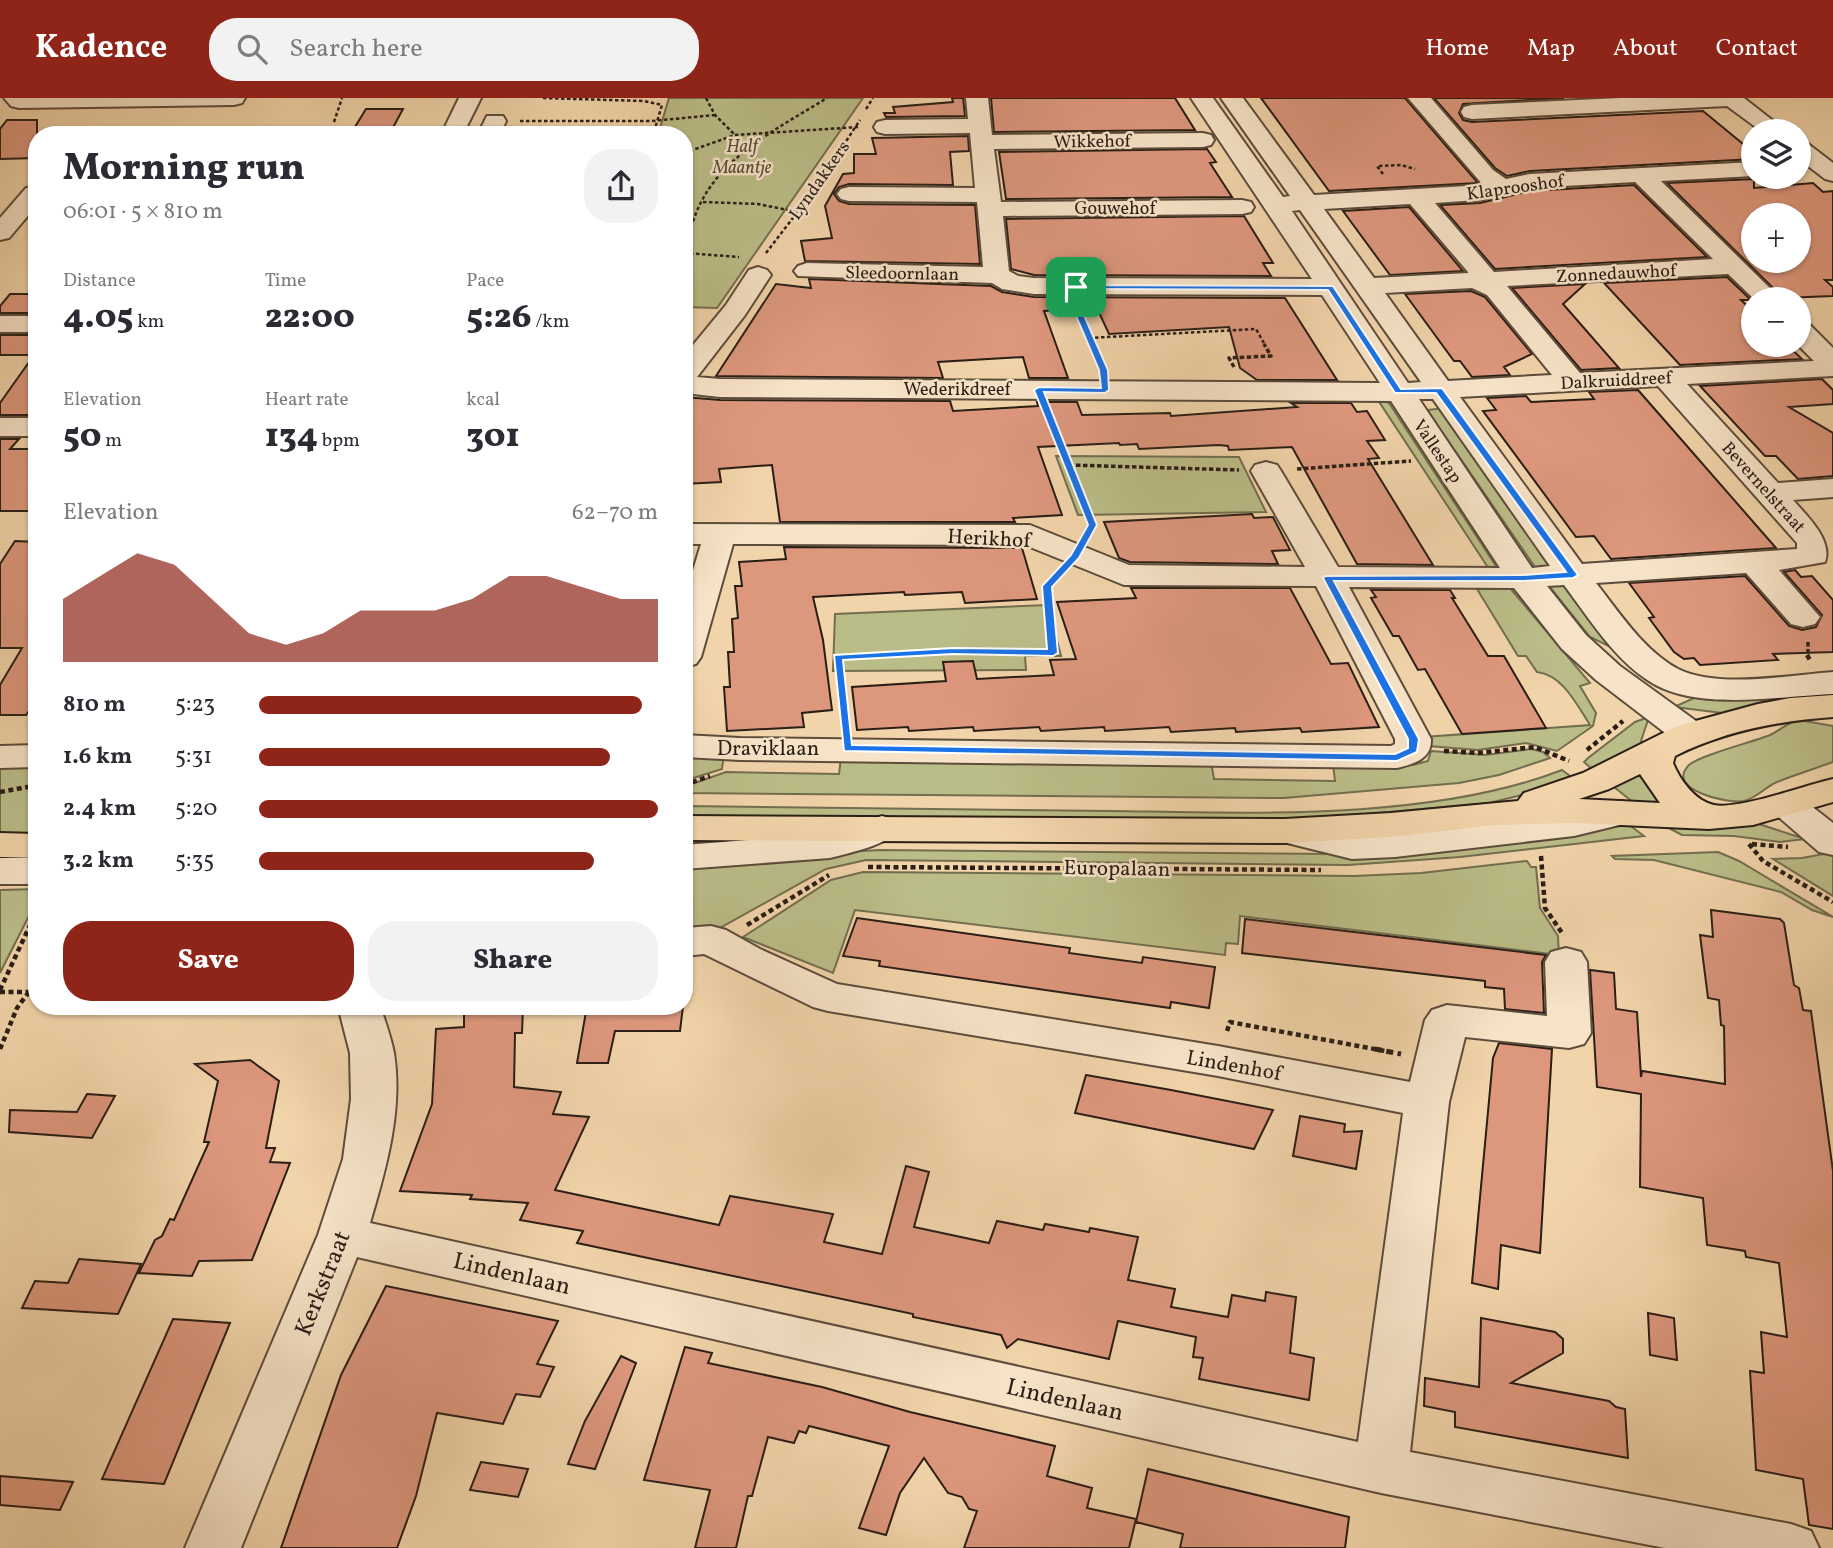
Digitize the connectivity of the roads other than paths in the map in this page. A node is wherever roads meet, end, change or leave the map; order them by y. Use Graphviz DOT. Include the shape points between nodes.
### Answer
graph roads {
  1 [pos="15,98"];
  2 [pos="203,98"];
  3 [pos="234,98"];
  4 [pos="470,98"];
  5 [pos="977,98"];
  6 [pos="1202,98"];
  7 [pos="1232,98"];
  8 [pos="1419,98"];
  9 [pos="1730,98"];
  10 [pos="1472,113"];
  11 [pos="1759,119"];
  12 [pos="495,121"];
  13 [pos="456,126"];
  14 [pos="493,126"];
  15 [pos="885,127"];
  16 [pos="981,134"];
  17 [pos="1203,140"];
  18 [pos="1741,170"];
  19 [pos="1641,175"];
  20 [pos="1503,188"];
  21 [pos="1425,190"];
  22 [pos="0,193"];
  23 [pos="28,193"];
  24 [pos="849,194"];
  25 [pos="28,201"];
  26 [pos="988,202"];
  27 [pos="1307,203"];
  28 [pos="1276,205"];
  29 [pos="1242,207"];
  30 [pos="0,233"];
  31 [pos="756,265"];
  32 [pos="1734,266"];
  33 [pos="807,271"];
  34 [pos="996,275"];
  35 [pos="1486,280"];
  36 [pos="1367,286"];
  37 [pos="1756,287"];
  38 [pos="1331,288"];
  39 [pos="0,324"];
  40 [pos="28,324"];
  41 [pos="1811,343"];
  42 [pos="693,364"];
  43 [pos="1833,366"];
  44 [pos="1665,377"];
  45 [pos="1572,382"];
  46 [pos="693,385"];
  47 [pos="1439,390"];
  48 [pos="1398,392"];
  49 [pos="0,427"];
  50 [pos="28,428"];
  51 [pos="1266,471"];
  52 [pos="1833,488"];
  53 [pos="1769,493"];
  54 [pos="693,534"];
  55 [pos="720,535"];
  56 [pos="1754,562"];
  57 [pos="1573,575"];
  58 [pos="1328,578"];
  59 [pos="1523,578"];
  60 [pos="1803,617"];
  61 [pos="693,626"];
  62 [pos="1829,699"];
  63 [pos="1675,741"];
  64 [pos="693,747"];
  65 [pos="1833,790"];
  66 [pos="1787,805"];
  67 [pos="1495,813"];
  68 [pos="1622,813"];
  69 [pos="1709,817"];
  70 [pos="882,828"];
  71 [pos="1285,831"];
  72 [pos="693,836"];
  73 [pos="1833,843"];
  74 [pos="0,845"];
  75 [pos="28,846"];
  76 [pos="28,871"];
  77 [pos="0,872"];
  78 [pos="698,941"];
  79 [pos="1566,962"];
  80 [pos="361,1015"];
  81 [pos="1427,1102"];
  82 [pos="342,1236"];
  83 [pos="1381,1471"];
  84 [pos="213,1548"];
  85 [pos="1791,1548"];
  1 -- 2 [label="street"];
  2 -- 3 [label="street"];
  4 -- 13 [label="street"];
  5 -- 16 [label="street"];
  6 -- 28 [label="street, Vallestap"];
  7 -- 27 [label="street, Vallestap"];
  8 -- 20 [label="street" via="1485,175"];
  9 -- 10 [label="street"];
  9 -- 11 [label="street"];
  12 -- 14 [label="street"];
  15 -- 16 [label="street"];
  16 -- 17 [label="street, Wikkehof"];
  16 -- 26 [label="street"];
  18 -- 19 [label="street, Klaprooshof"];
  19 -- 20 [label="street, Klaprooshof" via="1530,181"];
  19 -- 32 [label="street"];
  20 -- 21 [label="street, Klaprooshof" via="1479,193"];
  21 -- 27 [label="street, Klaprooshof"];
  21 -- 35 [label="street"];
  22 -- 23 [label="street"];
  24 -- 26 [label="street"];
  25 -- 30 [label="street"];
  26 -- 29 [label="street, Gouwehof"];
  26 -- 34 [label="street"];
  27 -- 28 [label="street, Klaprooshof"];
  27 -- 36 [label="street, Vallestap"];
  28 -- 38 [label="street, Vallestap"];
  31 -- 42 [label="street" via="736,309"];
  32 -- 35 [label="street, Zonnedauwhof"];
  32 -- 37 [label="street"];
  33 -- 34 [label="street, Sleedoornlaan"];
  34 -- 38 [label="street, Sleedoornlaan" via="1011,283 1076,287"];
  35 -- 36 [label="street, Zonnedauwhof"];
  35 -- 45 [label="street"];
  36 -- 47 [label="street, Vallestap"];
  38 -- 48 [label="street, Vallestap"];
  39 -- 40 [label="street"];
  41 -- 43 [label="street"];
  43 -- 44 [label="street, Dalkruiddreef"];
  44 -- 45 [label="street, Dalkruiddreef"];
  44 -- 53 [label="street, Bevernelstraat"];
  45 -- 47 [label="street, Dalkruiddreef"];
  46 -- 48 [label="street, Wederikdreef"];
  47 -- 48 [label="street, Dalkruiddreef"];
  47 -- 57 [label="street, Vallestap"];
  48 -- 59 [label="street, Vallestap"];
  49 -- 50 [label="street"];
  51 -- 58 [label="street"];
  52 -- 53 [label="street"];
  53 -- 56 [label="street, Bevernelstraat" via="1813,541 1814,555"];
  54 -- 55 [label="street, Herikhof"];
  55 -- 58 [label="street, Herikhof" via="1030,535 1124,575"];
  55 -- 61 [label="street"];
  56 -- 57 [label="street, Bevernelstraat"];
  56 -- 60 [label="street"];
  57 -- 59 [label="street, Bevernelstraat"];
  57 -- 62 [label="street, Vallestap" via="1628,642 1655,669 1677,682"];
  58 -- 59 [label="street, Herikhof"];
  58 -- 64 [label="street, Draviklaan" via="1413,739 1413,749 1397,757"];
  59 -- 63 [label="street, Vallestap" via="1574,642"];
  62 -- 63 [label="main road, Europalaan"];
  63 -- 67 [label="main road, Europalaan" via="1596,781"];
  63 -- 69 [label="main road" via="1654,763 1665,789"];
  65 -- 66 [label="main road, Europalaan"];
  66 -- 69 [label="main road, Europalaan"];
  66 -- 73 [label="street"];
  67 -- 68 [label="main road, Europalaan"];
  67 -- 71 [label="main road, Europalaan"];
  68 -- 69 [label="main road, Europalaan"];
  68 -- 71 [label="street" via="1574,824 1395,845 1352,847"];
  70 -- 71 [label="main road, Europalaan"];
  70 -- 72 [label="street, Europalaan" via="830,846"];
  74 -- 75 [label="main road"];
  76 -- 77 [label="street"];
  78 -- 81 [label="street, Lindenhof" via="828,997 1218,1061"];
  79 -- 81 [label="street" via="1569,1033 1447,1020"];
  80 -- 82 [label="street, Kerkstraat" via="372,1053 373,1099 366,1159"];
  81 -- 83 [label="street"];
  82 -- 83 [label="street, Lindenlaan"];
  82 -- 84 [label="street, Kerkstraat"];
  83 -- 85 [label="street, Lindenlaan"];
}
